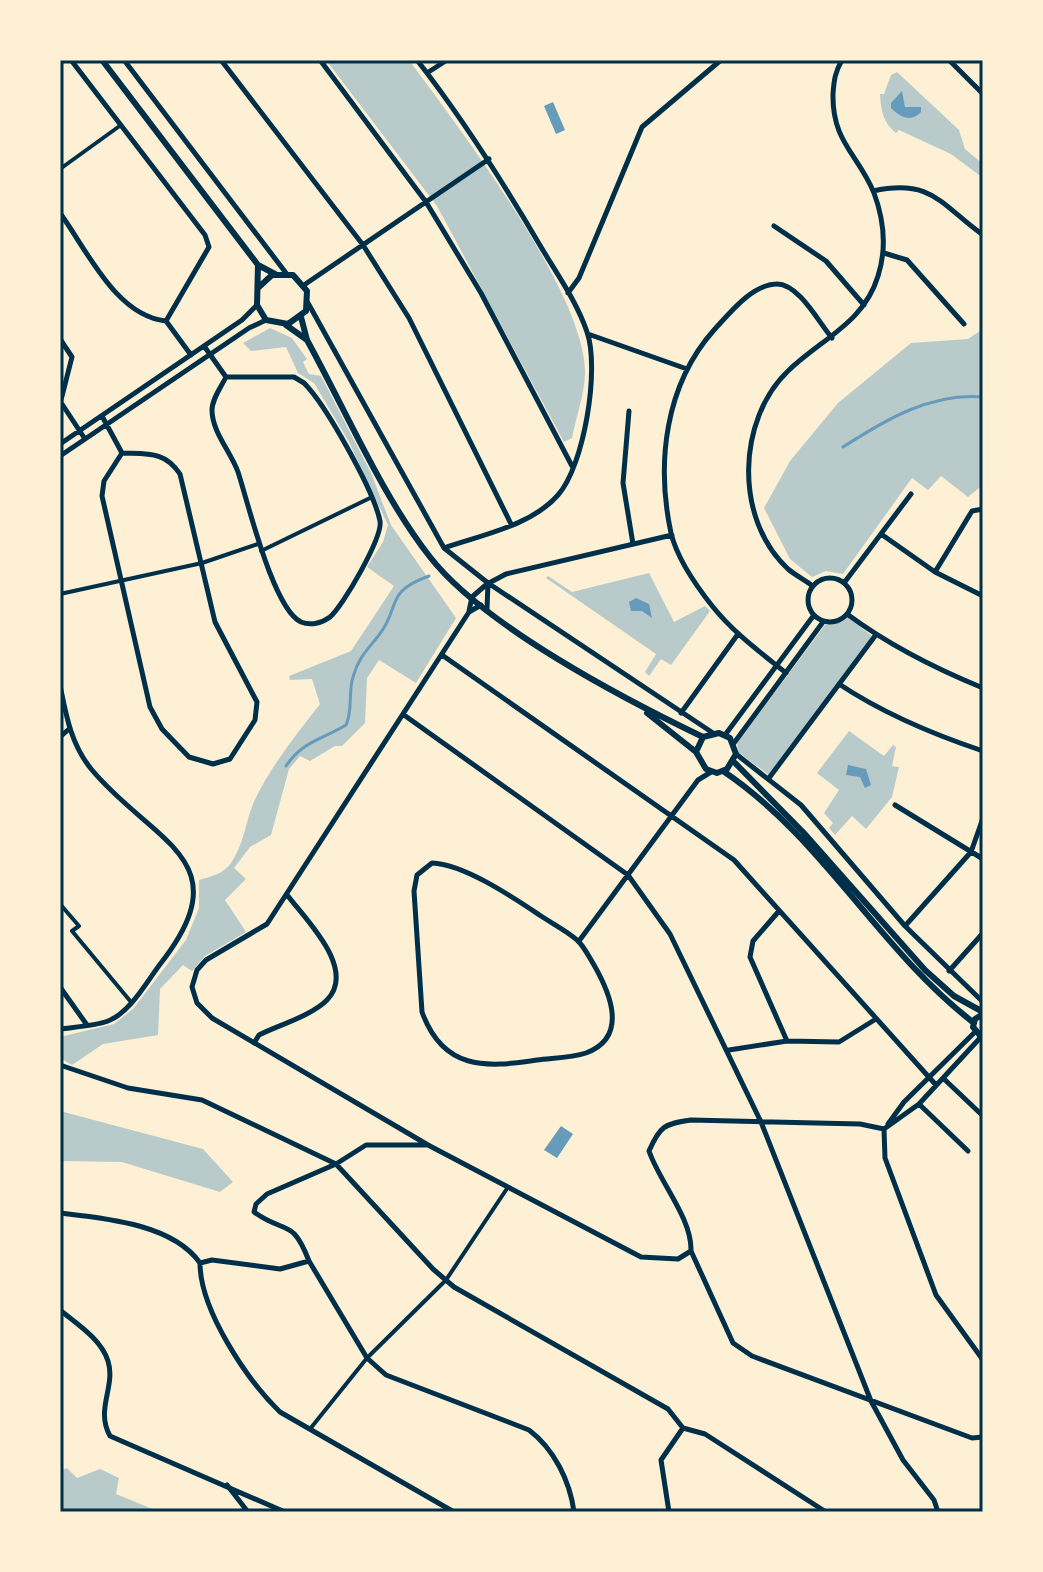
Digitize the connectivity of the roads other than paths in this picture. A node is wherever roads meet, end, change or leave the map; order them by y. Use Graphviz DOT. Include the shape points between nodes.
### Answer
graph roads {
  1 [pos="71,60"];
  2 [pos="102,60"];
  3 [pos="124,60"];
  4 [pos="221,60"];
  5 [pos="320,60"];
  6 [pos="417,60"];
  7 [pos="447,60"];
  8 [pos="721,60"];
  9 [pos="842,60"];
  10 [pos="949,60"];
  11 [pos="427,73"];
  12 [pos="983,94"];
  13 [pos="123,124"];
  14 [pos="489,159"];
  15 [pos="60,169"];
  16 [pos="873,191"];
  17 [pos="426,202"];
  18 [pos="60,213"];
  19 [pos="774,226"];
  20 [pos="983,235"];
  21 [pos="363,245"];
  22 [pos="884,253"];
  23 [pos="258,265"];
  24 [pos="286,273"];
  25 [pos="275,274"];
  26 [pos="304,285"];
  27 [pos="259,287"];
  28 [pos="568,293"];
  29 [pos="308,303"];
  30 [pos="257,305"];
  31 [pos="864,305"];
  32 [pos="301,317"];
  33 [pos="266,320"];
  34 [pos="166,321"];
  35 [pos="964,324"];
  36 [pos="286,325"];
  37 [pos="588,334"];
  38 [pos="832,338"];
  39 [pos="60,339"];
  40 [pos="307,340"];
  41 [pos="204,346"];
  42 [pos="210,354"];
  43 [pos="191,355"];
  44 [pos="687,369"];
  45 [pos="226,377"];
  46 [pos="61,404"];
  47 [pos="629,411"];
  48 [pos="102,416"];
  49 [pos="108,424"];
  50 [pos="80,431"];
  51 [pos="85,439"];
  52 [pos="60,444"];
  53 [pos="122,453"];
  54 [pos="60,456"];
  55 [pos="572,467"];
  56 [pos="911,494"];
  57 [pos="370,498"];
  58 [pos="983,509"];
  59 [pos="511,524"];
  60 [pos="881,534"];
  61 [pos="672,535"];
  62 [pos="258,544"];
  63 [pos="633,544"];
  64 [pos="444,548"];
  65 [pos="261,551"];
  66 [pos="202,563"];
  67 [pos="935,572"];
  68 [pos="120,580"];
  69 [pos="488,583"];
  70 [pos="844,583"];
  71 [pos="813,586"];
  72 [pos="60,594"];
  73 [pos="983,596"];
  74 [pos="472,597"];
  75 [pos="484,607"];
  76 [pos="469,612"];
  77 [pos="847,614"];
  78 [pos="814,615"];
  79 [pos="823,622"];
  80 [pos="738,634"];
  81 [pos="875,636"];
  82 [pos="442,655"];
  83 [pos="776,666"];
  84 [pos="786,673"];
  85 [pos="839,684"];
  86 [pos="60,685"];
  87 [pos="983,688"];
  88 [pos="637,706"];
  89 [pos="681,713"];
  90 [pos="404,715"];
  91 [pos="69,729"];
  92 [pos="713,733"];
  93 [pos="725,735"];
  94 [pos="60,737"];
  95 [pos="703,737"];
  96 [pos="734,743"];
  97 [pos="983,751"];
  98 [pos="696,752"];
  99 [pos="736,754"];
  100 [pos="734,762"];
  101 [pos="702,766"];
  102 [pos="723,771"];
  103 [pos="711,772"];
  104 [pos="769,778"];
  105 [pos="698,780"];
  106 [pos="895,805"];
  107 [pos="671,817"];
  108 [pos="983,818"];
  109 [pos="971,852"];
  110 [pos="983,859"];
  111 [pos="628,875"];
  112 [pos="288,896"];
  113 [pos="60,904"];
  114 [pos="779,911"];
  115 [pos="905,926"];
  116 [pos="983,933"];
  117 [pos="579,941"];
  118 [pos="949,971"];
  119 [pos="60,987"];
  120 [pos="131,1002"];
  121 [pos="983,1002"];
  122 [pos="983,1013"];
  123 [pos="876,1019"];
  124 [pos="974,1023"];
  125 [pos="87,1025"];
  126 [pos="60,1029"];
  127 [pos="975,1032"];
  128 [pos="982,1038"];
  129 [pos="787,1041"];
  130 [pos="254,1043"];
  131 [pos="729,1050"];
  132 [pos="60,1065"];
  133 [pos="928,1077"];
  134 [pos="943,1078"];
  135 [pos="936,1085"];
  136 [pos="919,1104"];
  137 [pos="983,1116"];
  138 [pos="761,1122"];
  139 [pos="884,1129"];
  140 [pos="428,1145"];
  141 [pos="968,1151"];
  142 [pos="336,1164"];
  143 [pos="508,1187"];
  144 [pos="60,1213"];
  145 [pos="691,1251"];
  146 [pos="309,1261"];
  147 [pos="200,1263"];
  148 [pos="446,1280"];
  149 [pos="60,1310"];
  150 [pos="367,1358"];
  151 [pos="983,1360"];
  152 [pos="871,1401"];
  153 [pos="683,1428"];
  154 [pos="310,1429"];
  155 [pos="983,1437"];
  156 [pos="226,1484"];
  157 [pos="248,1512"];
  158 [pos="285,1512"];
  159 [pos="454,1512"];
  160 [pos="574,1512"];
  161 [pos="669,1512"];
  162 [pos="826,1512"];
  163 [pos="938,1512"];
  1 -- 13 [label="street"];
  2 -- 23 [label="street"];
  3 -- 24 [label="street"];
  4 -- 21 [label="street"];
  5 -- 17 [label="street"];
  6 -- 11 [label="street"];
  7 -- 11 [label="street"];
  8 -- 28 [label="street" via="642,127"];
  9 -- 16 [label="street" via="834,73 833,117"];
  10 -- 12 [label="street"];
  11 -- 14 [label="street"];
  13 -- 15 [label="street"];
  13 -- 34 [label="street" via="209,247"];
  14 -- 17 [label="street"];
  14 -- 28 [label="street"];
  16 -- 20 [label="street" via="898,185 935,195"];
  16 -- 22 [label="street" via="883,224"];
  17 -- 21 [label="street"];
  17 -- 55 [label="street" via="481,293"];
  18 -- 34 [label="street" via="126,305"];
  19 -- 31 [label="street" via="826,261"];
  21 -- 26 [label="street"];
  21 -- 59 [label="street" via="409,318"];
  22 -- 31 [label="street"];
  22 -- 35 [label="street" via="907,260"];
  23 -- 25 [label="street"];
  23 -- 27 [label="street"];
  24 -- 25 [label="street"];
  24 -- 26 [label="street"];
  25 -- 27 [label="street"];
  26 -- 29 [label="street"];
  27 -- 30 [label="street"];
  28 -- 37 [label="street"];
  29 -- 32 [label="street"];
  29 -- 64 [label="street"];
  30 -- 33 [label="street"];
  30 -- 41 [label="street"];
  31 -- 38 [label="street"];
  32 -- 36 [label="street"];
  32 -- 40 [label="street"];
  33 -- 36 [label="street"];
  33 -- 42 [label="street"];
  34 -- 43 [label="street"];
  36 -- 40 [label="street"];
  37 -- 44 [label="street"];
  37 -- 55 [label="street" via="593,381"];
  38 -- 44 [label="street" via="792,289 778,284 761,288 733,309"];
  38 -- 71 [label="street" via="787,372 768,397 754,428 748,463 751,501 764,536 787,568"];
  39 -- 46 [label="street" via="72,357"];
  40 -- 74 [label="street" via="408,526 431,559"];
  41 -- 42 [label="street"];
  41 -- 43 [label="street"];
  42 -- 45 [label="street"];
  42 -- 49 [label="street"];
  43 -- 48 [label="street"];
  44 -- 61 [label="street" via="665,444"];
  45 -- 57 [label="street" via="294,377 304,383 343,442"];
  45 -- 62 [label="street" via="213,403 213,422 237,470"];
  46 -- 50 [label="street"];
  47 -- 63 [label="street" via="623,483"];
  48 -- 49 [label="street"];
  48 -- 50 [label="street"];
  49 -- 51 [label="street"];
  49 -- 53 [label="street"];
  50 -- 51 [label="street"];
  50 -- 52 [label="street"];
  51 -- 54 [label="street"];
  53 -- 66 [label="street" via="159,454 172,461 180,474"];
  53 -- 68 [label="street" via="104,481 102,496"];
  55 -- 59 [label="street" via="559,494 536,515"];
  56 -- 60 [label="street"];
  57 -- 65 [label="street"];
  57 -- 65 [label="street" via="380,522 379,538 331,616 318,624 301,622 291,612"];
  58 -- 67 [label="street" via="972,511"];
  59 -- 64 [label="street"];
  60 -- 67 [label="street"];
  60 -- 70 [label="street"];
  61 -- 63 [label="street"];
  61 -- 80 [label="street" via="705,595"];
  62 -- 65 [label="street"];
  62 -- 66 [label="street"];
  63 -- 69 [label="street" via="506,574"];
  64 -- 69 [label="street"];
  66 -- 68 [label="street"];
  66 -- 68 [label="street" via="215,622 257,702 255,720 230,759 213,764 189,757 162,729 150,707"];
  67 -- 73 [label="street"];
  68 -- 72 [label="street"];
  69 -- 74 [label="street"];
  69 -- 75 [label="street"];
  69 -- 89 [label="street"];
  70 -- 71 [label="street" via="827,578"];
  70 -- 77 [label="street" via="852,601"];
  71 -- 78 [label="street" via="807,600"];
  74 -- 75 [label="street"];
  74 -- 76 [label="street"];
  75 -- 76 [label="street"];
  75 -- 88 [label="street"];
  76 -- 82 [label="street"];
  77 -- 79 [label="street"];
  77 -- 81 [label="street"];
  78 -- 79 [label="street"];
  78 -- 83 [label="street"];
  79 -- 84 [label="street"];
  80 -- 83 [label="street"];
  80 -- 89 [label="street"];
  81 -- 85 [label="street"];
  81 -- 87 [label="street"];
  82 -- 90 [label="street"];
  82 -- 107 [label="street"];
  83 -- 84 [label="street"];
  83 -- 93 [label="street"];
  84 -- 96 [label="street"];
  85 -- 97 [label="street" via="931,734"];
  85 -- 104 [label="street"];
  86 -- 91 [label="street"];
  88 -- 95 [label="street"];
  88 -- 98 [label="street"];
  89 -- 92 [label="street"];
  90 -- 111 [label="street"];
  90 -- 112 [label="street"];
  91 -- 94 [label="street"];
  91 -- 120 [label="street" via="92,770 183,858 196,885 184,933"];
  92 -- 93 [label="street"];
  92 -- 95 [label="street"];
  93 -- 96 [label="street"];
  95 -- 98 [label="street"];
  96 -- 99 [label="street"];
  98 -- 101 [label="street"];
  99 -- 100 [label="street"];
  99 -- 104 [label="street"];
  100 -- 102 [label="street"];
  100 -- 122 [label="street" via="885,928 954,996"];
  101 -- 103 [label="street"];
  101 -- 105 [label="street"];
  102 -- 103 [label="street"];
  102 -- 124 [label="street" via="784,820"];
  103 -- 105 [label="street"];
  104 -- 115 [label="street" via="801,805"];
  105 -- 107 [label="street"];
  106 -- 109 [label="street"];
  107 -- 111 [label="street"];
  107 -- 114 [label="street" via="734,860"];
  108 -- 109 [label="street"];
  109 -- 110 [label="street"];
  109 -- 115 [label="street"];
  111 -- 117 [label="street"];
  111 -- 131 [label="street" via="670,934"];
  112 -- 130 [label="street" via="326,945 335,984 320,1005 259,1035"];
  112 -- 130 [label="street" via="267,924 206,960 192,987 197,1003 212,1018"];
  113 -- 120 [label="street" via="79,926 72,931"];
  114 -- 123 [label="street"];
  114 -- 129 [label="street" via="753,941 750,957"];
  115 -- 118 [label="street"];
  116 -- 118 [label="street"];
  117 -- 117 [label="street" via="448,864 432,863 417,875 422,1012 427,1027 462,1061 507,1065 587,1053 602,1041 615,1011"];
  118 -- 121 [label="street"];
  119 -- 125 [label="street"];
  120 -- 125 [label="street" via="108,1021"];
  122 -- 124 [label="street"];
  123 -- 129 [label="street" via="839,1042"];
  123 -- 133 [label="street"];
  124 -- 127 [label="street"];
  125 -- 126 [label="street"];
  127 -- 128 [label="street"];
  127 -- 133 [label="street"];
  128 -- 134 [label="street"];
  129 -- 131 [label="street"];
  130 -- 140 [label="street"];
  131 -- 138 [label="street"];
  132 -- 142 [label="street" via="128,1088 202,1100"];
  133 -- 135 [label="street"];
  133 -- 139 [label="street"];
  134 -- 135 [label="street"];
  134 -- 137 [label="street"];
  135 -- 136 [label="street"];
  136 -- 139 [label="street"];
  136 -- 141 [label="street"];
  138 -- 139 [label="street"];
  138 -- 145 [label="street" via="691,1120 657,1131 649,1151 692,1238"];
  138 -- 152 [label="street"];
  139 -- 151 [label="street" via="885,1158 936,1295"];
  140 -- 142 [label="street" via="366,1145"];
  140 -- 143 [label="street"];
  142 -- 146 [label="street" via="294,1180 256,1204 254,1212 299,1234"];
  142 -- 148 [label="street"];
  143 -- 145 [label="street" via="641,1257 678,1259"];
  143 -- 148 [label="street"];
  144 -- 147 [label="street" via="166,1236 193,1252"];
  145 -- 152 [label="street" via="733,1343 752,1356"];
  146 -- 147 [label="street" via="280,1269"];
  146 -- 150 [label="street"];
  147 -- 154 [label="street" via="205,1295 233,1351 271,1403"];
  148 -- 150 [label="street"];
  148 -- 153 [label="street" via="668,1409"];
  149 -- 156 [label="street" via="94,1338 108,1360 103,1408 110,1436"];
  150 -- 154 [label="street"];
  150 -- 160 [label="street" via="386,1375 529,1430 545,1443 563,1474"];
  152 -- 155 [label="street" via="972,1438"];
  152 -- 163 [label="street"];
  153 -- 161 [label="street" via="661,1460"];
  153 -- 162 [label="street" via="705,1434"];
  154 -- 159 [label="street"];
  156 -- 157 [label="street"];
  156 -- 158 [label="street"];
}
